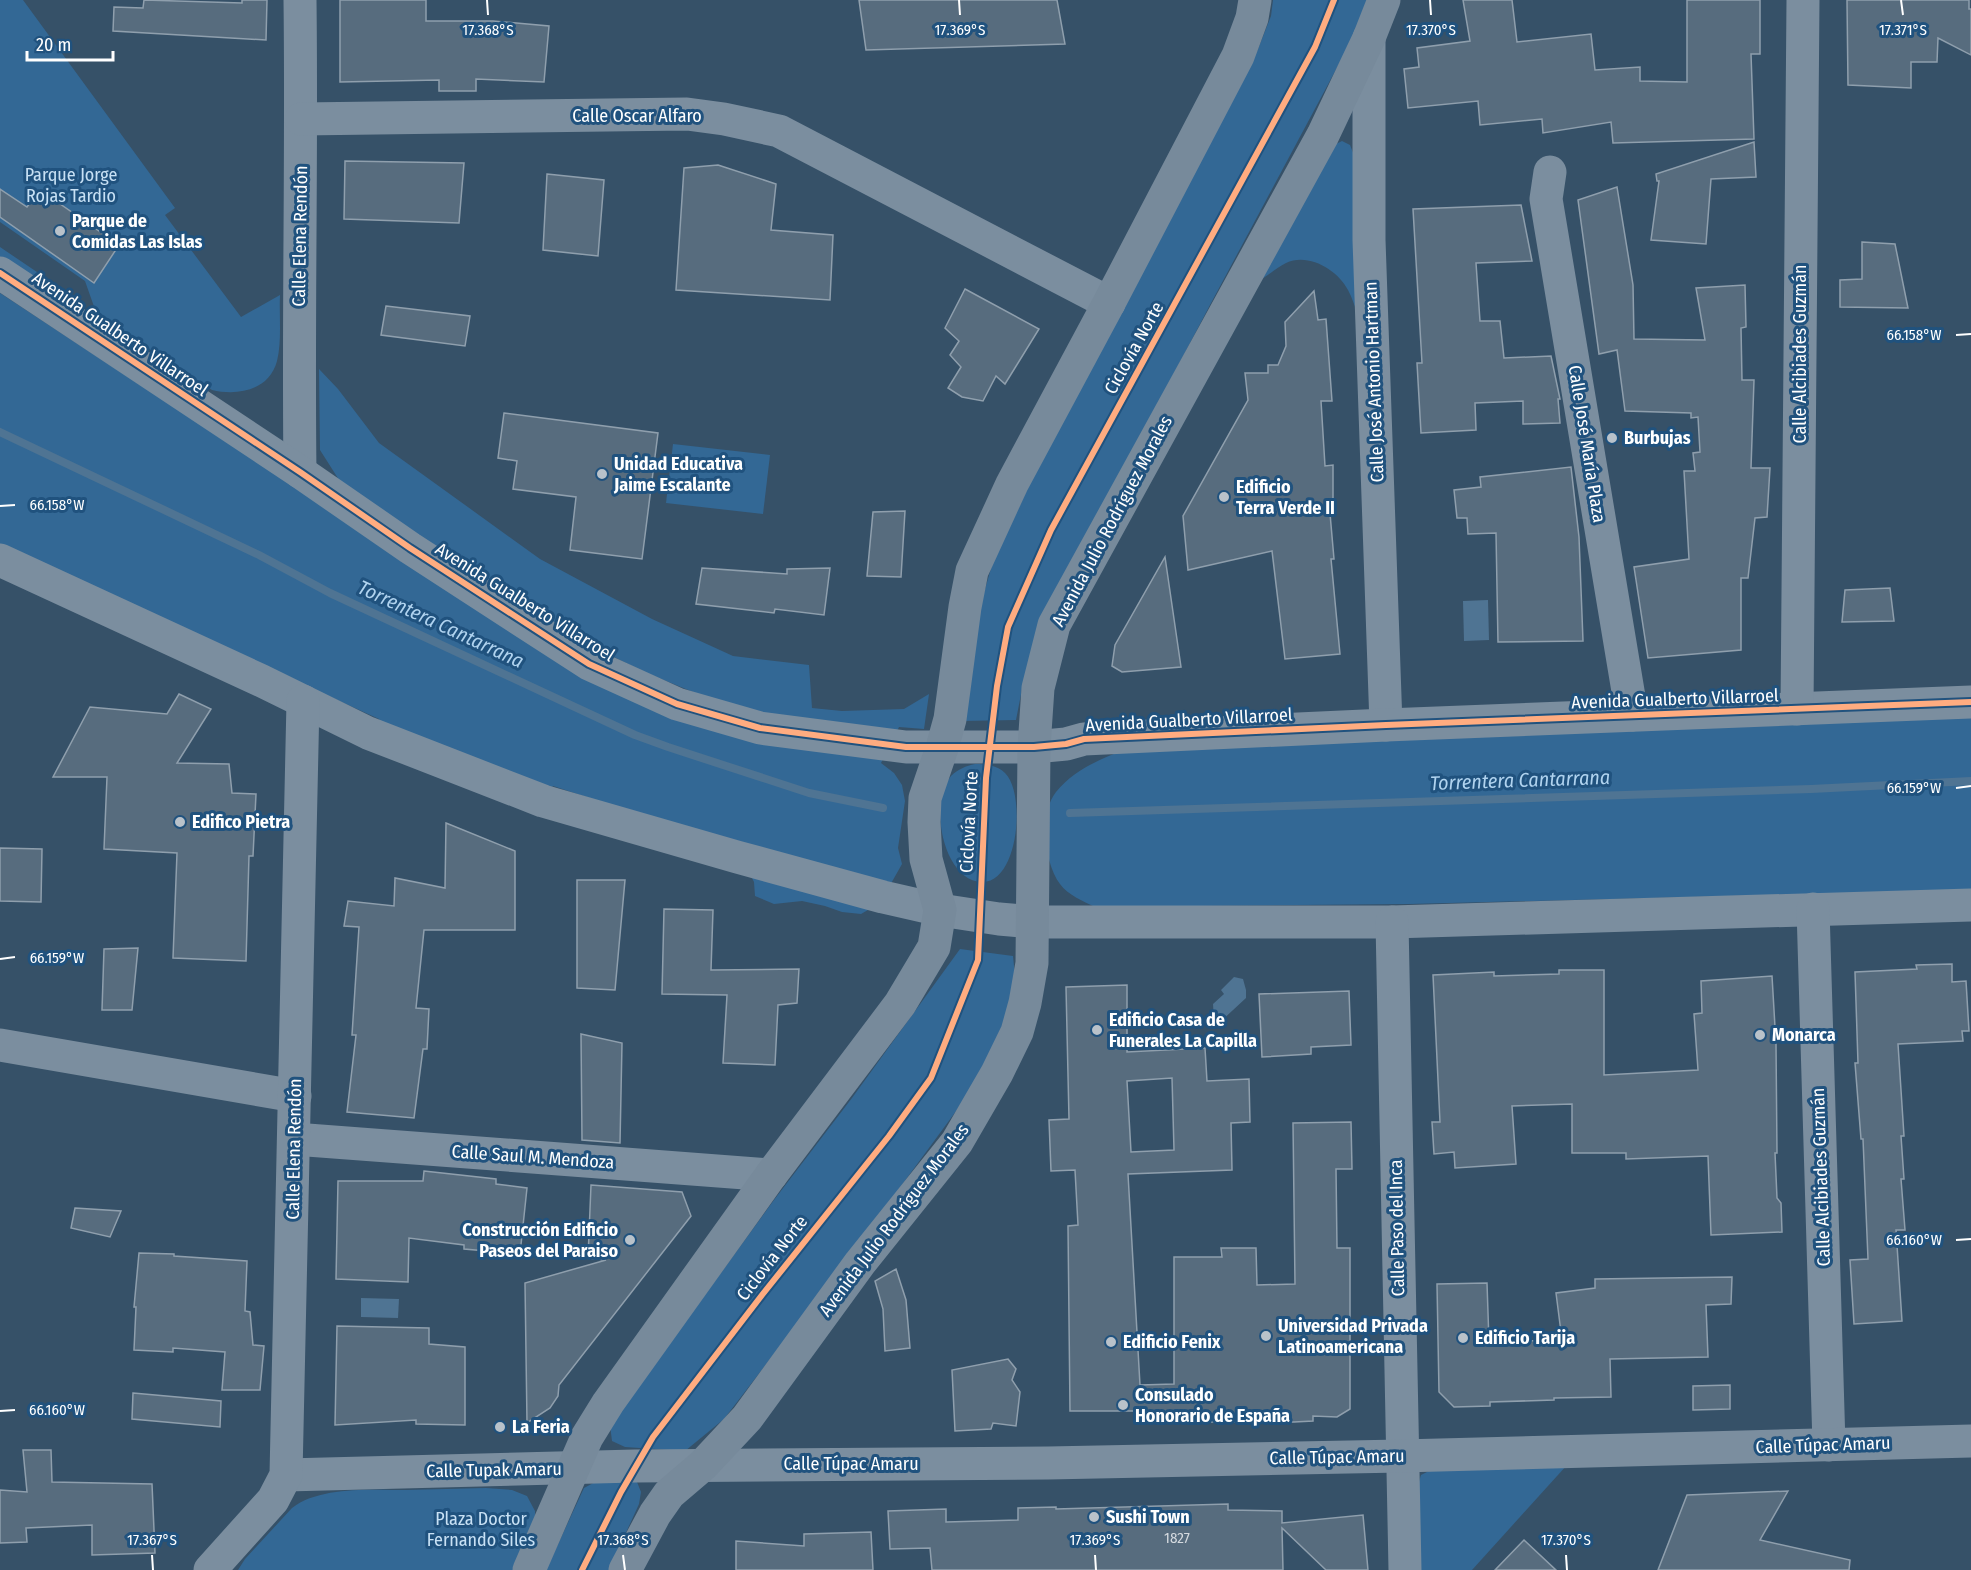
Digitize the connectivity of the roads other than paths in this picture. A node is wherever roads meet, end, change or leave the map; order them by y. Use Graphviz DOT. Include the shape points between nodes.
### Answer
graph roads {
  1 [pos="300,0"];
  2 [pos="1255,0"];
  3 [pos="1384,0"];
  4 [pos="1803,0"];
  5 [pos="1369,38"];
  6 [pos="302,119"];
  7 [pos="1550,172"];
  8 [pos="0,273"];
  9 [pos="1110,303"];
  10 [pos="300,472"];
  11 [pos="0,560"];
  12 [pos="303,701"];
  13 [pos="1971,702"];
  14 [pos="1797,709"];
  15 [pos="1632,715"];
  16 [pos="1386,725"];
  17 [pos="1034,747"];
  18 [pos="942,748"];
  19 [pos="1971,905"];
  20 [pos="1814,909"];
  21 [pos="940,910"];
  22 [pos="1034,922"];
  23 [pos="1392,922"];
  24 [pos="0,1046"];
  25 [pos="295,1096"];
  26 [pos="294,1139"];
  27 [pos="771,1174"];
  28 [pos="1971,1441"];
  29 [pos="1829,1445"];
  30 [pos="1401,1456"];
  31 [pos="703,1465"];
  32 [pos="572,1468"];
  33 [pos="286,1475"];
  34 [pos="210,1570"];
  35 [pos="529,1570"];
  36 [pos="625,1570"];
  37 [pos="1405,1570"];
  1 -- 6 [label="street, Calle Elena Rendón"];
  2 -- 9 [label="main road" via="1238,56"];
  3 -- 5 [label="main road, Avenida Julio Rodríguez Morales"];
  4 -- 14 [label="street, Calle Alcibiades Guzmán"];
  5 -- 16 [label="street, Calle José Antonio Hartman" via="1369,240"];
  5 -- 17 [label="main road, Avenida Julio Rodríguez Morales" via="1323,135 1054,625 1038,688"];
  6 -- 9 [label="street, Calle Oscar Alfaro" via="687,114 779,131"];
  6 -- 10 [label="street, Calle Elena Rendón"];
  7 -- 15 [label="street, Calle José María Plaza" via="1546,199"];
  8 -- 10 [label="street, Avenida Gualberto Villarroel"];
  9 -- 18 [label="main road" via="1012,484 972,571"];
  10 -- 18 [label="street, Avenida Gualberto Villarroel" via="589,664 676,704 760,728"];
  11 -- 12 [label="street"];
  12 -- 21 [label="street" via="368,733 543,801"];
  12 -- 25 [label="street, Calle Elena Rendón"];
  13 -- 14 [label="street, Avenida Gualberto Villarroel"];
  14 -- 15 [label="street, Avenida Gualberto Villarroel"];
  15 -- 16 [label="street, Avenida Gualberto Villarroel"];
  16 -- 17 [label="street, Avenida Gualberto Villarroel" via="1084,739"];
  17 -- 18 [label="street, Avenida Gualberto Villarroel"];
  17 -- 22 [label="main road, Avenida Julio Rodríguez Morales"];
  18 -- 21 [label="main road" via="925,798 924,822 926,859"];
  19 -- 20 [label="street"];
  20 -- 23 [label="street"];
  20 -- 29 [label="street, Calle Alcibiades Guzmán"];
  21 -- 22 [label="street"];
  21 -- 27 [label="main road" via="934,947 900,1004"];
  22 -- 23 [label="street"];
  22 -- 31 [label="main road, Avenida Julio Rodríguez Morales" via="1030,979 1017,1032 957,1142 860,1263 747,1418"];
  23 -- 30 [label="street, Calle Paso del Inca"];
  24 -- 25 [label="street"];
  25 -- 26 [label="street, Calle Elena Rendón"];
  26 -- 27 [label="street, Calle Saul M. Mendoza"];
  26 -- 33 [label="street, Calle Elena Rendón"];
  27 -- 32 [label="main road" via="608,1403"];
  28 -- 29 [label="street, Calle Túpac Amaru"];
  29 -- 30 [label="street, Calle Túpac Amaru"];
  30 -- 31 [label="street, Calle Túpac Amaru"];
  30 -- 37 [label="street, Calle Paso del Inca"];
  31 -- 32 [label="street, Calle Tupak Amaru"];
  31 -- 36 [label="main road, Avenida Julio Rodríguez Morales" via="669,1494"];
  32 -- 33 [label="street, Calle Tupak Amaru"];
  32 -- 35 [label="main road"];
  33 -- 34 [label="street, Calle Elena Rendón" via="273,1500"];
}
